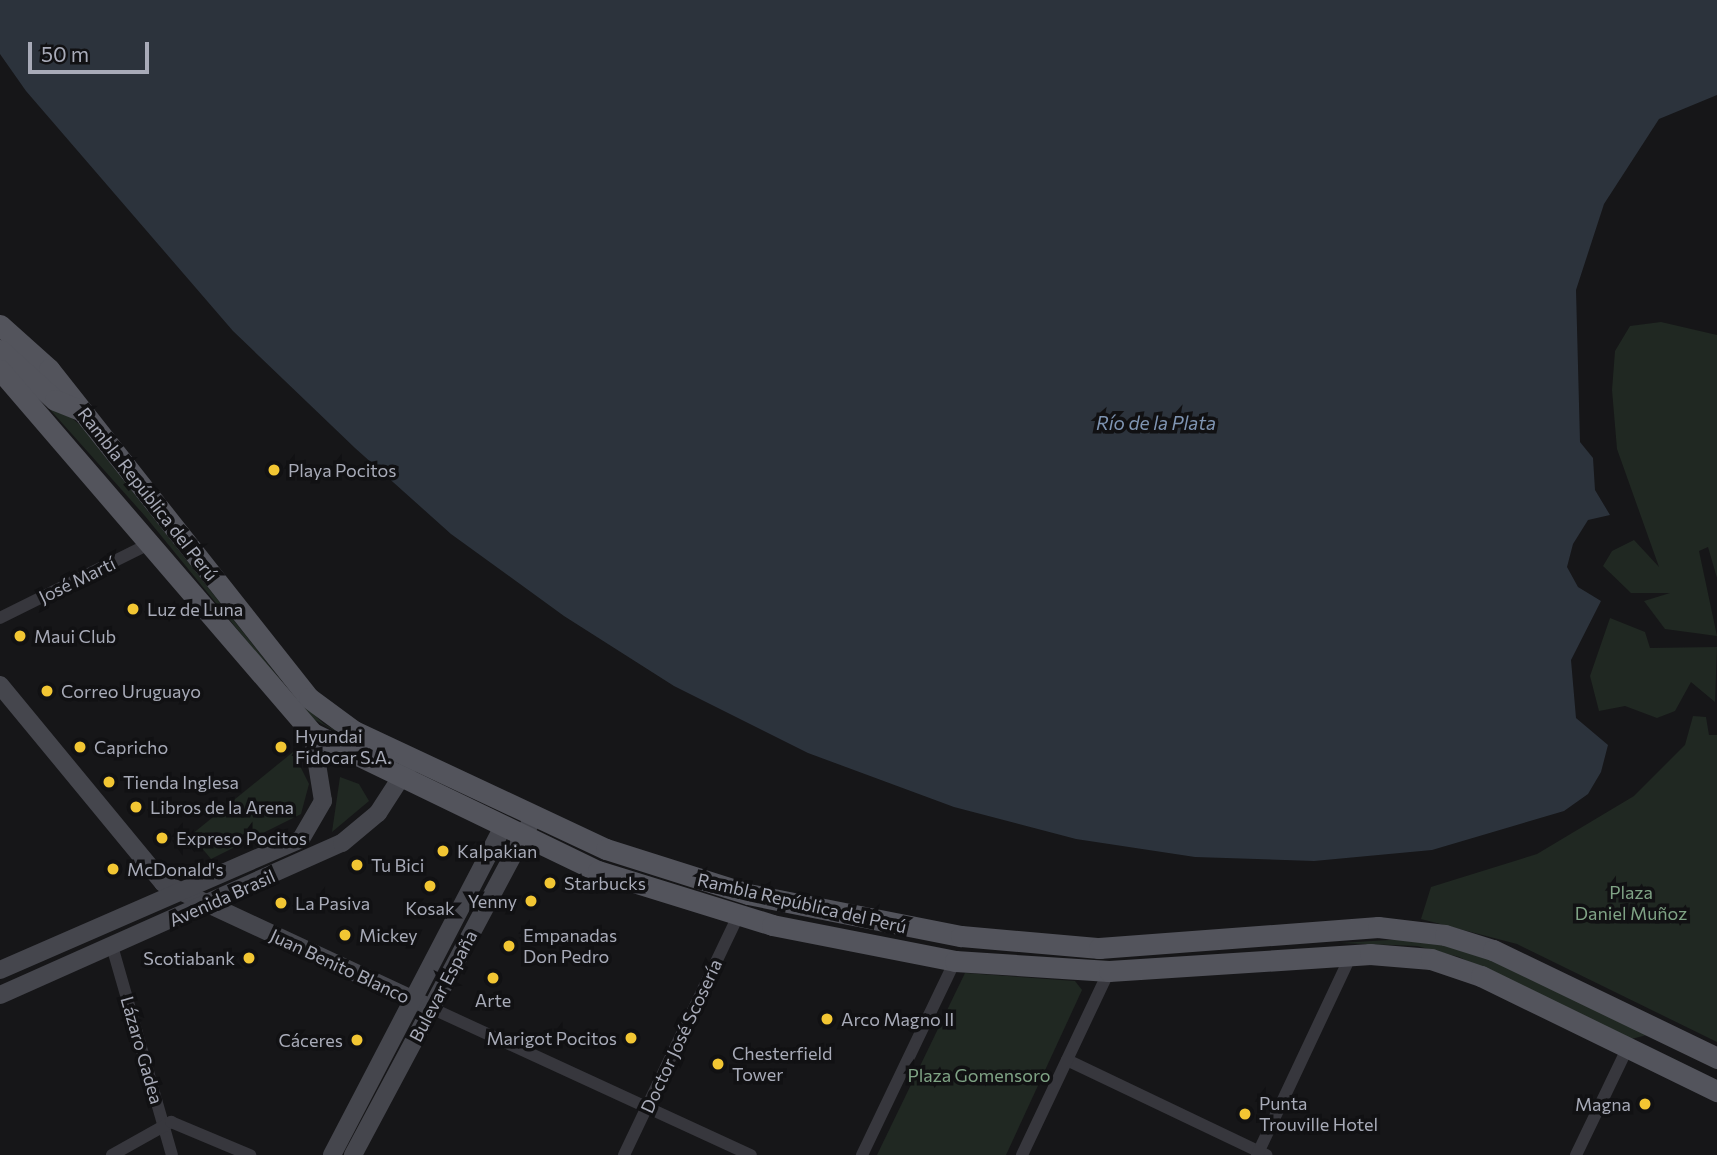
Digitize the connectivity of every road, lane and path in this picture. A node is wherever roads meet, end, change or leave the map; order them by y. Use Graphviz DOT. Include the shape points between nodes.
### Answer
graph roads {
  1 [pos="0,324"];
  2 [pos="0,350"];
  3 [pos="0,370"];
  4 [pos="83,411"];
  5 [pos="153,542"];
  6 [pos="0,618"];
  7 [pos="0,685"];
  8 [pos="312,733"];
  9 [pos="412,759"];
  10 [pos="401,781"];
  11 [pos="533,817"];
  12 [pos="502,829"];
  13 [pos="523,839"];
  14 [pos="179,893"];
  15 [pos="207,905"];
  16 [pos="738,916"];
  17 [pos="112,946"];
  18 [pos="1351,955"];
  19 [pos="955,961"];
  20 [pos="0,970"];
  21 [pos="1109,971"];
  22 [pos="0,995"];
  23 [pos="412,1000"];
  24 [pos="431,1008"];
  25 [pos="1628,1048"];
  26 [pos="1717,1058"];
  27 [pos="1067,1060"];
  28 [pos="1717,1073"];
  29 [pos="1717,1091"];
  30 [pos="647,1108"];
  31 [pos="162,1122"];
  32 [pos="1261,1154"];
  33 [pos="112,1155"];
  34 [pos="172,1155"];
  35 [pos="250,1155"];
  36 [pos="332,1155"];
  37 [pos="353,1155"];
  38 [pos="624,1155"];
  39 [pos="751,1155"];
  40 [pos="862,1155"];
  41 [pos="1022,1155"];
  42 [pos="1576,1155"];
  1 -- 4 [label="main road, Rambla República del Perú"];
  2 -- 4 [label="main road" via="55,400"];
  3 -- 5 [label="main road, Rambla República del Perú"];
  4 -- 9 [label="main road, Rambla República del Perú" via="309,698 354,731"];
  5 -- 6 [label="street, José Martí"];
  5 -- 8 [label="main road, Rambla República del Perú"];
  7 -- 14 [label="street, Juan Benito Blanco" via="143,864"];
  8 -- 10 [label="main road, Rambla República del Perú"];
  8 -- 14 [label="street, Avenida Brasil" via="324,790 308,831"];
  9 -- 10 [label="street, Avenida Brasil"];
  9 -- 11 [label="main road, Rambla República del Perú"];
  10 -- 12 [label="main road, Rambla República del Perú"];
  10 -- 15 [label="street, Avenida Brasil" via="342,843"];
  11 -- 13 [label="street, Bulevar España"];
  11 -- 26 [label="main road, Rambla República del Perú" via="723,888 931,933 1099,948 1378,927 1444,935 1493,950"];
  12 -- 13 [label="main road, Rambla República del Perú"];
  12 -- 23 [label="street, Bulevar España"];
  13 -- 16 [label="main road, Rambla República del Perú"];
  13 -- 24 [label="street, Bulevar España"];
  14 -- 15 [label="street, Juan Benito Blanco"];
  14 -- 20 [label="street, Avenida Brasil"];
  15 -- 17 [label="street, Avenida Brasil"];
  15 -- 23 [label="street, Juan Benito Blanco"];
  16 -- 19 [label="main road, Rambla República del Perú"];
  16 -- 30 [label="street, Doctor José Scosería"];
  17 -- 22 [label="street, Avenida Brasil"];
  17 -- 31 [label="street, Lázaro Gadea"];
  18 -- 21 [label="main road, Rambla República del Perú"];
  18 -- 25 [label="main road, Rambla República del Perú" via="1406,955 1457,965"];
  18 -- 32 [label="street"];
  19 -- 21 [label="main road, Rambla República del Perú"];
  19 -- 40 [label="street"];
  21 -- 27 [label="street"];
  23 -- 24 [label="street, Juan Benito Blanco"];
  23 -- 36 [label="street, Bulevar España"];
  24 -- 30 [label="street, Juan Benito Blanco"];
  24 -- 37 [label="street, Bulevar España"];
  25 -- 28 [label="main road" via="1651,1042"];
  25 -- 29 [label="main road, Rambla República del Perú"];
  25 -- 42 [label="street"];
  27 -- 32 [label="street"];
  27 -- 41 [label="street"];
  30 -- 38 [label="street, Doctor José Scosería"];
  30 -- 39 [label="street, Juan Benito Blanco"];
  31 -- 33 [label="street"];
  31 -- 34 [label="street, Lázaro Gadea"];
  31 -- 35 [label="street" via="190,1126"];
}
